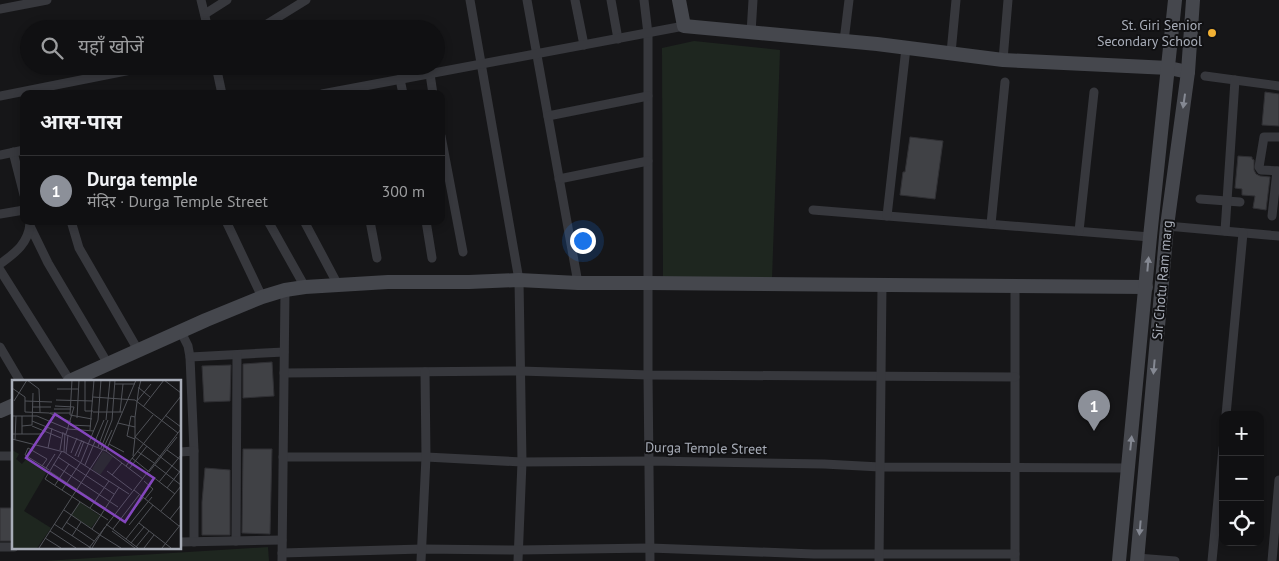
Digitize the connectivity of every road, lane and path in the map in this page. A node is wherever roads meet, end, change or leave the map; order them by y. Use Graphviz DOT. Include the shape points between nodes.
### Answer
graph roads {
  1 [pos="47,0"];
  2 [pos="201,0"];
  3 [pos="227,0"];
  4 [pos="306,0"];
  5 [pos="470,0"];
  6 [pos="527,0"];
  7 [pos="575,0"];
  8 [pos="611,0"];
  9 [pos="644,0"];
  10 [pos="679,0"];
  11 [pos="753,0"];
  12 [pos="849,0"];
  13 [pos="956,0"];
  14 [pos="1008,0"];
  15 [pos="1175,0"];
  16 [pos="1193,0"];
  17 [pos="0,9"];
  18 [pos="205,14"];
  19 [pos="206,20"];
  20 [pos="273,20"];
  21 [pos="684,26"];
  22 [pos="751,33"];
  23 [pos="648,34"];
  24 [pos="618,39"];
  25 [pos="844,41"];
  26 [pos="584,45"];
  27 [pos="906,48"];
  28 [pos="536,54"];
  29 [pos="951,54"];
  30 [pos="1002,60"];
  31 [pos="482,64"];
  32 [pos="1169,68"];
  33 [pos="445,71"];
  34 [pos="1188,72"];
  35 [pos="106,75"];
  36 [pos="218,75"];
  37 [pos="424,75"];
  38 [pos="430,75"];
  39 [pos="1205,76"];
  40 [pos="400,79"];
  41 [pos="1235,80"];
  42 [pos="1005,82"];
  43 [pos="1279,86"];
  44 [pos="30,90"];
  45 [pos="221,90"];
  46 [pos="353,90"];
  47 [pos="402,90"];
  48 [pos="432,90"];
  49 [pos="20,92"];
  50 [pos="1094,92"];
  51 [pos="0,96"];
  52 [pos="648,96"];
  53 [pos="548,116"];
  54 [pos="1279,137"];
  55 [pos="20,151"];
  56 [pos="13,152"];
  57 [pos="0,155"];
  58 [pos="445,157"];
  59 [pos="648,161"];
  60 [pos="1278,171"];
  61 [pos="20,179"];
  62 [pos="559,179"];
  63 [pos="1200,199"];
  64 [pos="1227,201"];
  65 [pos="1240,202"];
  66 [pos="814,210"];
  67 [pos="20,211"];
  68 [pos="0,214"];
  69 [pos="887,216"];
  70 [pos="1272,216"];
  71 [pos="991,224"];
  72 [pos="30,225"];
  73 [pos="31,225"];
  74 [pos="72,225"];
  75 [pos="228,225"];
  76 [pos="270,225"];
  77 [pos="306,225"];
  78 [pos="371,225"];
  79 [pos="427,225"];
  80 [pos="1167,226"];
  81 [pos="1079,231"];
  82 [pos="1225,231"];
  83 [pos="1242,232"];
  84 [pos="1279,236"];
  85 [pos="1150,237"];
  86 [pos="463,252"];
  87 [pos="377,258"];
  88 [pos="432,258"];
  89 [pos="0,264"];
  90 [pos="0,270"];
  91 [pos="519,280"];
  92 [pos="578,283"];
  93 [pos="648,283"];
  94 [pos="338,285"];
  95 [pos="882,285"];
  96 [pos="305,286"];
  97 [pos="1014,286"];
  98 [pos="1146,287"];
  99 [pos="285,290"];
  100 [pos="262,296"];
  101 [pos="181,332"];
  102 [pos="0,347"];
  103 [pos="138,350"];
  104 [pos="284,352"];
  105 [pos="237,355"];
  106 [pos="190,357"];
  107 [pos="108,364"];
  108 [pos="520,371"];
  109 [pos="425,372"];
  110 [pos="284,373"];
  111 [pos="648,375"];
  112 [pos="881,376"];
  113 [pos="1015,377"];
  114 [pos="19,380"];
  115 [pos="69,380"];
  116 [pos="72,380"];
  117 [pos="12,406"];
  118 [pos="1226,411"];
  119 [pos="0,412"];
  120 [pos="194,451"];
  121 [pos="181,452"];
  122 [pos="1222,456"];
  123 [pos="283,457"];
  124 [pos="426,457"];
  125 [pos="650,461"];
  126 [pos="522,462"];
  127 [pos="880,467"];
  128 [pos="1015,468"];
  129 [pos="1128,468"];
  130 [pos="1279,480"];
  131 [pos="282,540"];
  132 [pos="236,541"];
  133 [pos="181,542"];
  134 [pos="194,542"];
  135 [pos="422,548"];
  136 [pos="650,548"];
  137 [pos="519,550"];
  138 [pos="282,557"];
  139 [pos="879,558"];
  140 [pos="1015,558"];
  141 [pos="1137,560"];
  142 [pos="421,561"];
  143 [pos="518,561"];
  144 [pos="650,561"];
  145 [pos="1120,561"];
  146 [pos="1174,561"];
  147 [pos="1212,561"];
  148 [pos="1272,561"];
  1 -- 17 [label="street"];
  2 -- 18 [label="street"];
  3 -- 18 [label="street"];
  4 -- 20 [label="street"];
  5 -- 31 [label="street"];
  6 -- 28 [label="street"];
  7 -- 26 [label="street"];
  8 -- 24 [label="street"];
  9 -- 23 [label="street"];
  10 -- 21 [label="street"];
  11 -- 22 [label="street"];
  12 -- 25 [label="street"];
  13 -- 29 [label="street"];
  14 -- 30 [label="street"];
  15 -- 32 [label="street, Sir Chotu Ram marg"];
  16 -- 34 [label="street, Sir Chotu Ram marg"];
  18 -- 19 [label="street"];
  21 -- 22 [label="street"];
  21 -- 23 [label="street"];
  22 -- 25 [label="street"];
  23 -- 24 [label="street"];
  23 -- 52 [label="street"];
  24 -- 26 [label="street"];
  25 -- 27 [label="street"];
  26 -- 28 [label="street"];
  27 -- 29 [label="street"];
  27 -- 69 [label="street"];
  28 -- 31 [label="street"];
  28 -- 53 [label="street"];
  29 -- 30 [label="street"];
  30 -- 32 [label="street"];
  31 -- 33 [label="street"];
  31 -- 91 [label="street"];
  32 -- 34 [label="street"];
  32 -- 85 [label="street, Sir Chotu Ram marg"];
  34 -- 80 [label="street, Sir Chotu Ram marg, one-way"];
  35 -- 44 [label="street"];
  36 -- 45 [label="street"];
  37 -- 40 [label="street"];
  38 -- 48 [label="street"];
  39 -- 41 [label="street"];
  40 -- 46 [label="street"];
  40 -- 47 [label="street"];
  41 -- 43 [label="street"];
  41 -- 64 [label="street"];
  42 -- 71 [label="street"];
  49 -- 51 [label="street"];
  50 -- 81 [label="street"];
  52 -- 53 [label="street"];
  52 -- 59 [label="street"];
  53 -- 62 [label="street"];
  54 -- 60 [label="street" via="1263,138 1260,167 1261,170"];
  55 -- 56 [label="street"];
  56 -- 57 [label="street"];
  56 -- 61 [label="street"];
  58 -- 86 [label="street"];
  59 -- 62 [label="street"];
  59 -- 93 [label="street"];
  60 -- 70 [label="street"];
  62 -- 92 [label="street"];
  63 -- 64 [label="street"];
  64 -- 65 [label="street"];
  64 -- 82 [label="street"];
  66 -- 69 [label="street"];
  67 -- 68 [label="street"];
  69 -- 71 [label="street"];
  71 -- 81 [label="street"];
  72 -- 89 [label="street" via="28,238"];
  73 -- 107 [label="street" via="48,263"];
  74 -- 103 [label="street" via="79,248"];
  75 -- 100 [label="street"];
  76 -- 96 [label="street"];
  77 -- 94 [label="street"];
  78 -- 87 [label="street"];
  79 -- 88 [label="street"];
  80 -- 82 [label="street"];
  80 -- 141 [label="street, Sir Chotu Ram marg, one-way"];
  81 -- 85 [label="street"];
  82 -- 83 [label="street"];
  83 -- 84 [label="street"];
  83 -- 118 [label="street"];
  98 -- 85 [label="street, Sir Chotu Ram marg, one-way"];
  90 -- 115 [label="street"];
  91 -- 92 [label="street"];
  91 -- 94 [label="street"];
  91 -- 108 [label="street"];
  92 -- 93 [label="street"];
  93 -- 95 [label="street"];
  93 -- 111 [label="street"];
  94 -- 96 [label="street"];
  95 -- 97 [label="street"];
  95 -- 112 [label="street"];
  96 -- 99 [label="street"];
  97 -- 98 [label="street"];
  97 -- 113 [label="street"];
  129 -- 98 [label="street, Sir Chotu Ram marg, one-way"];
  99 -- 100 [label="street"];
  99 -- 104 [label="street"];
  100 -- 101 [label="street"];
  101 -- 103 [label="street"];
  101 -- 106 [label="street"];
  102 -- 114 [label="street"];
  103 -- 107 [label="street"];
  104 -- 105 [label="street"];
  104 -- 110 [label="street"];
  105 -- 106 [label="street"];
  105 -- 132 [label="street"];
  106 -- 120 [label="street"];
  107 -- 116 [label="street"];
  108 -- 109 [label="street"];
  108 -- 111 [label="street"];
  108 -- 126 [label="street"];
  109 -- 110 [label="street"];
  109 -- 124 [label="street"];
  110 -- 123 [label="street"];
  111 -- 112 [label="street"];
  111 -- 125 [label="street"];
  112 -- 113 [label="street"];
  112 -- 127 [label="street"];
  113 -- 128 [label="street"];
  117 -- 119 [label="street"];
  120 -- 121 [label="street"];
  120 -- 134 [label="street"];
  122 -- 147 [label="street"];
  123 -- 124 [label="street, Durga Temple Street"];
  123 -- 131 [label="street"];
  124 -- 126 [label="street, Durga Temple Street"];
  124 -- 135 [label="street"];
  125 -- 126 [label="street, Durga Temple Street"];
  125 -- 127 [label="street, Durga Temple Street"];
  125 -- 136 [label="street"];
  126 -- 137 [label="street"];
  127 -- 128 [label="street, Durga Temple Street"];
  127 -- 139 [label="street"];
  128 -- 129 [label="street, Durga Temple Street"];
  128 -- 140 [label="street"];
  129 -- 145 [label="street, Sir Chotu Ram marg"];
  130 -- 148 [label="street"];
  131 -- 132 [label="street"];
  131 -- 138 [label="street"];
  132 -- 134 [label="street"];
  133 -- 134 [label="street"];
  135 -- 137 [label="street"];
  135 -- 138 [label="street"];
  135 -- 142 [label="street"];
  136 -- 137 [label="street"];
  136 -- 139 [label="street"];
  136 -- 144 [label="street"];
  137 -- 143 [label="street"];
  139 -- 140 [label="street"];
  141 -- 146 [label="street"];
}
